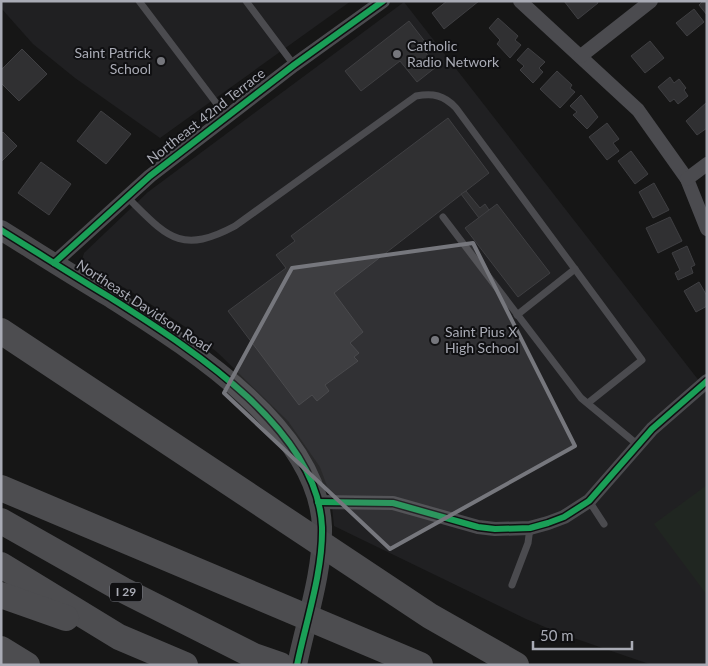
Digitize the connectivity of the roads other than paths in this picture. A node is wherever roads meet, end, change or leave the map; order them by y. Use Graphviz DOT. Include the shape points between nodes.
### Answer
graph roads {
  1 [pos="139,1"];
  2 [pos="246,1"];
  3 [pos="383,1"];
  4 [pos="520,1"];
  5 [pos="652,1"];
  6 [pos="581,56"];
  7 [pos="294,65"];
  8 [pos="226,116"];
  9 [pos="707,164"];
  10 [pos="687,179"];
  11 [pos="126,196"];
  12 [pos="443,217"];
  13 [pos="707,229"];
  14 [pos="1,230"];
  15 [pos="54,263"];
  16 [pos="576,269"];
  17 [pos="517,315"];
  18 [pos="1,331"];
  19 [pos="707,381"];
  20 [pos="588,403"];
  21 [pos="638,445"];
  22 [pos="1,488"];
  23 [pos="589,501"];
  24 [pos="318,502"];
  25 [pos="1,521"];
  26 [pos="604,524"];
  27 [pos="530,528"];
  28 [pos="1,566"];
  29 [pos="512,585"];
  30 [pos="1,594"];
  31 [pos="306,618"];
  32 [pos="120,636"];
  33 [pos="1,649"];
  34 [pos="26,665"];
  35 [pos="185,665"];
  36 [pos="280,665"];
  37 [pos="297,665"];
  38 [pos="420,665"];
  39 [pos="516,665"];
  1 -- 8 [label="lane"];
  2 -- 7 [label="lane"];
  3 -- 7 [label="street, Northeast 42nd Terrace"];
  4 -- 6 [label="street"];
  5 -- 6 [label="street"];
  6 -- 10 [label="street" via="638,110"];
  7 -- 8 [label="street, Northeast 42nd Terrace"];
  8 -- 11 [label="street, Northeast 42nd Terrace"];
  9 -- 10 [label="street"];
  10 -- 13 [label="street"];
  11 -- 15 [label="street, Northeast 42nd Terrace"];
  11 -- 16 [label="lane" via="161,230 172,236 186,241 215,237 416,96 433,94 456,108"];
  12 -- 17 [label="lane"];
  14 -- 15 [label="street, Northeast Davidson Road"];
  15 -- 24 [label="street, Northeast Davidson Road" via="183,344 253,401 288,443 311,481"];
  16 -- 17 [label="lane"];
  16 -- 20 [label="lane" via="642,360"];
  17 -- 20 [label="lane"];
  18 -- 39 [label="highway" via="430,616"];
  19 -- 21 [label="street"];
  20 -- 21 [label="lane"];
  21 -- 23 [label="street"];
  22 -- 31 [label="highway"];
  23 -- 26 [label="lane"];
  23 -- 27 [label="street" via="564,517"];
  24 -- 27 [label="street" via="393,503 478,527"];
  24 -- 31 [label="street, Northeast Davidson Road" via="322,527 316,582"];
  25 -- 36 [label="highway, I 29" via="123,590 254,656"];
  27 -- 29 [label="lane" via="528,543"];
  28 -- 32 [label="highway"];
  30 -- 32 [label="highway"];
  31 -- 37 [label="street, Northeast Davidson Road"];
  31 -- 38 [label="highway"];
  32 -- 35 [label="highway"];
  33 -- 34 [label="highway"];
}
